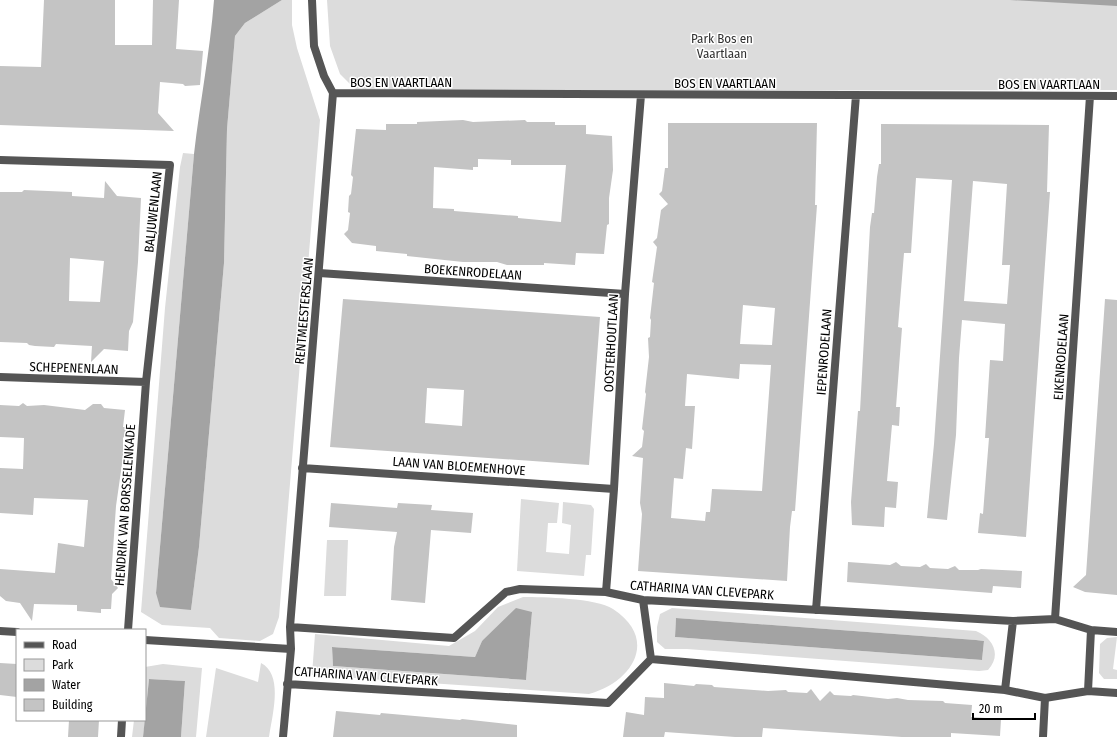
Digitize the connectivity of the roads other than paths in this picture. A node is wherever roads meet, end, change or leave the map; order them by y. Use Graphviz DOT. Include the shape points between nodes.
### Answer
graph roads {
  1 [pos="312,0"];
  2 [pos="333,94"];
  3 [pos="642,95"];
  4 [pos="856,95"];
  5 [pos="1090,96"];
  6 [pos="1117,96"];
  7 [pos="0,160"];
  8 [pos="319,273"];
  9 [pos="625,294"];
  10 [pos="0,377"];
  11 [pos="146,382"];
  12 [pos="302,468"];
  13 [pos="614,488"];
  14 [pos="606,592"];
  15 [pos="643,600"];
  16 [pos="816,610"];
  17 [pos="1055,619"];
  18 [pos="1013,621"];
  19 [pos="290,627"];
  20 [pos="128,629"];
  21 [pos="1091,630"];
  22 [pos="0,631"];
  23 [pos="16,632"];
  24 [pos="1117,632"];
  25 [pos="146,640"];
  26 [pos="291,649"];
  27 [pos="651,660"];
  28 [pos="287,684"];
  29 [pos="1005,690"];
  30 [pos="1088,691"];
  31 [pos="1117,693"];
  32 [pos="1045,698"];
  33 [pos="122,721"];
  34 [pos="120,737"];
  35 [pos="283,737"];
  36 [pos="1043,737"];
  1 -- 2 [label="street" via="314,46"];
  2 -- 3 [label="street, BOS EN VAARTLAAN"];
  2 -- 8 [label="street, RENTMEESTERSLAAN"];
  3 -- 4 [label="street, BOS EN VAARTLAAN"];
  3 -- 9 [label="street, OOSTERHOUTLAAN"];
  4 -- 5 [label="street, BOS EN VAARTLAAN"];
  4 -- 16 [label="street, IEPENRODELAAN"];
  5 -- 6 [label="street, BOS EN VAARTLAAN"];
  5 -- 17 [label="street, EIKENRODELAAN"];
  7 -- 11 [label="street, BALJUWENLAAN" via="170,165"];
  8 -- 9 [label="street, BOEKENRODELAAN"];
  8 -- 12 [label="street, RENTMEESTERSLAAN"];
  9 -- 13 [label="street, OOSTERHOUTLAAN"];
  10 -- 11 [label="street, SCHEPENENLAAN"];
  11 -- 20 [label="street, HENDRIK VAN BORSSELENKADE"];
  12 -- 13 [label="street, LAAN VAN BLOEMENHOVE"];
  12 -- 19 [label="street, RENTMEESTERSLAAN"];
  13 -- 14 [label="street, OOSTERHOUTLAAN"];
  14 -- 15 [label="street, CATHARINA VAN CLEVEPARK"];
  14 -- 19 [label="street, CATHARINA VAN CLEVEPARK" via="520,589 506,592 454,638"];
  15 -- 16 [label="street, CATHARINA VAN CLEVEPARK"];
  15 -- 27 [label="street"];
  16 -- 18 [label="street, CATHARINA VAN CLEVEPARK"];
  17 -- 18 [label="street, CATHARINA VAN CLEVEPARK"];
  17 -- 21 [label="street, CATHARINA VAN CLEVEPARK"];
  18 -- 29 [label="street"];
  19 -- 26 [label="street, CATHARINA VAN CLEVEPARK"];
  21 -- 24 [label="street"];
  21 -- 30 [label="street"];
  22 -- 23 [label="street"];
  25 -- 26 [label="street"];
  26 -- 28 [label="street, CATHARINA VAN CLEVEPARK"];
  27 -- 28 [label="street, CATHARINA VAN CLEVEPARK" via="608,703"];
  27 -- 29 [label="street"];
  28 -- 35 [label="street"];
  29 -- 32 [label="street"];
  30 -- 31 [label="street"];
  30 -- 32 [label="street"];
  32 -- 36 [label="street"];
  33 -- 34 [label="street"];
}
